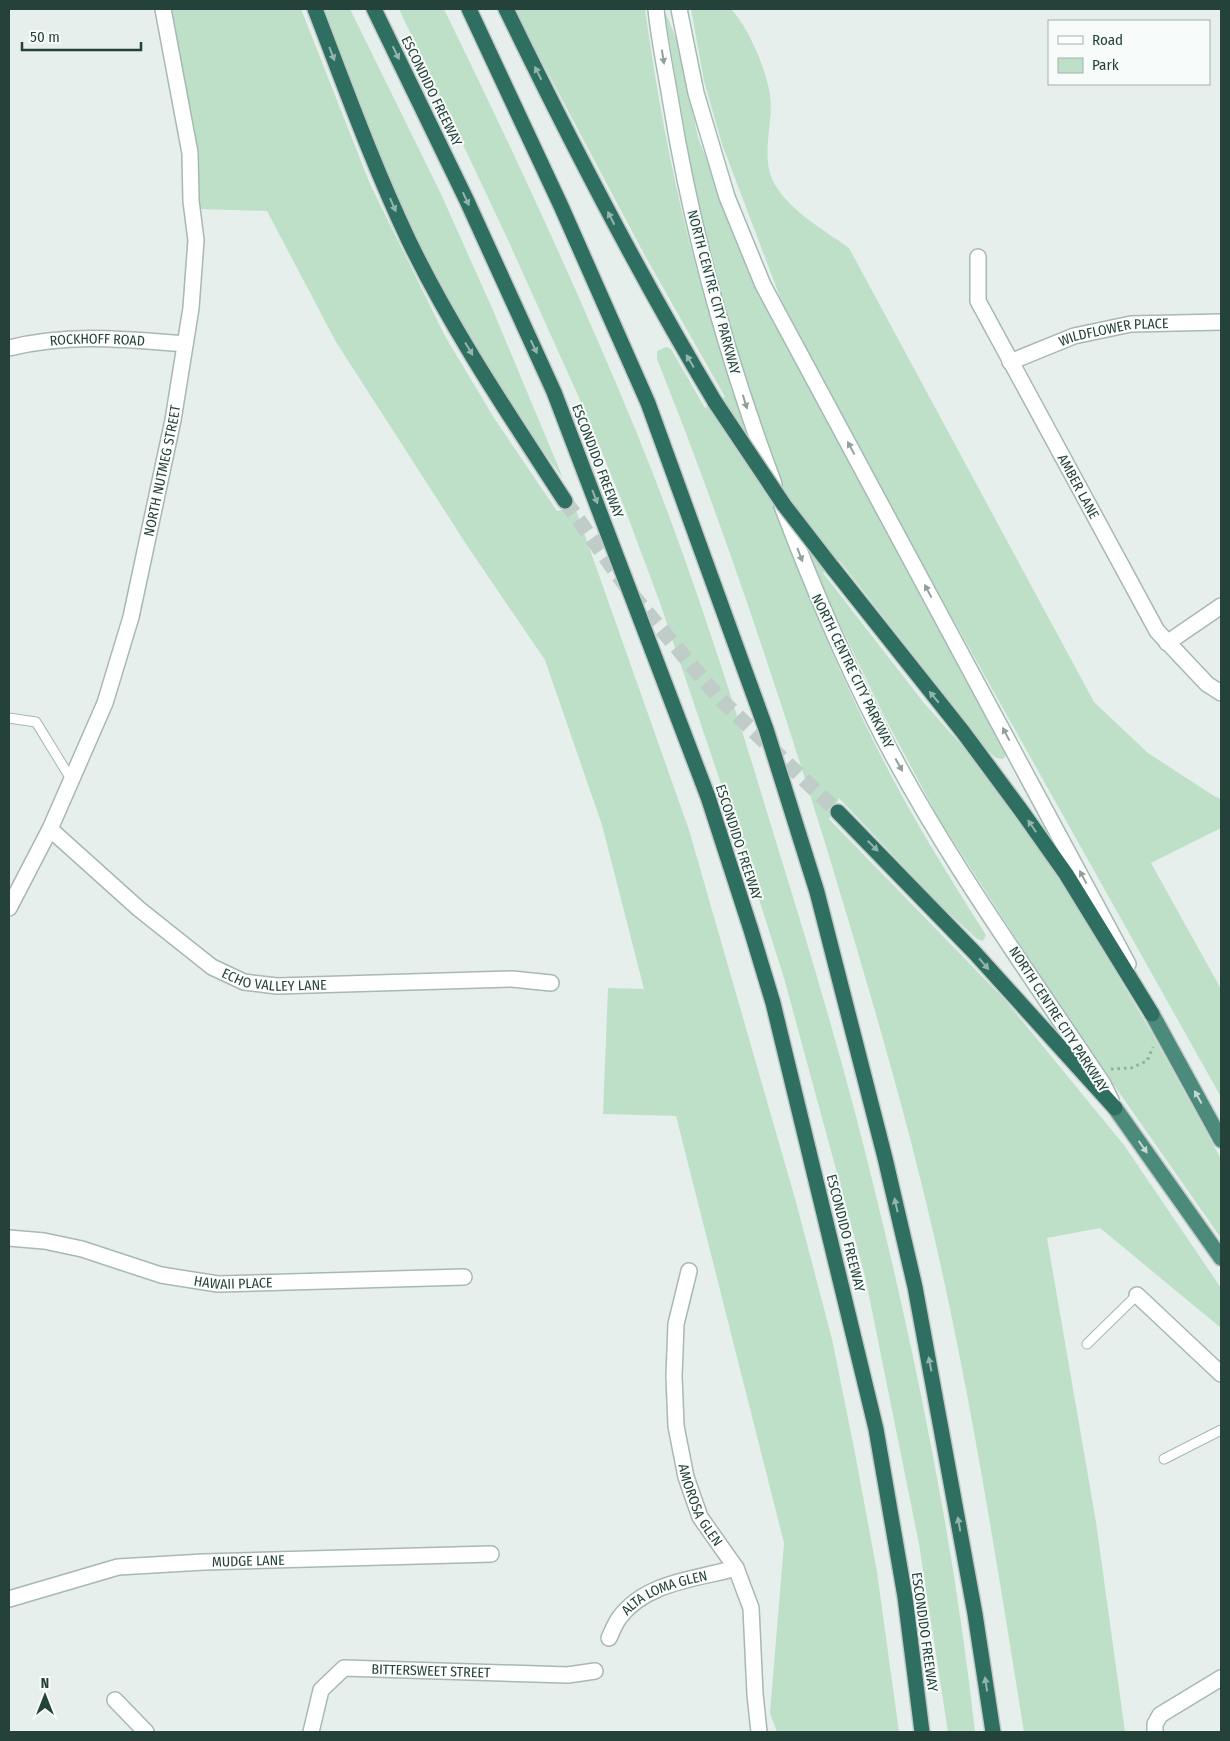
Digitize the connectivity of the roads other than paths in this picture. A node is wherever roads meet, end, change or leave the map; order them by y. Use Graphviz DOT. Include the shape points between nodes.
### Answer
graph roads {
  1 [pos="163,9"];
  2 [pos="315,9"];
  3 [pos="374,9"];
  4 [pos="469,9"];
  5 [pos="506,9"];
  6 [pos="656,9"];
  7 [pos="679,9"];
  8 [pos="978,256"];
  9 [pos="1221,322"];
  10 [pos="185,344"];
  11 [pos="9,348"];
  12 [pos="1010,362"];
  13 [pos="565,501"];
  14 [pos="1221,606"];
  15 [pos="1167,643"];
  16 [pos="1221,693"];
  17 [pos="9,718"];
  18 [pos="71,779"];
  19 [pos="838,812"];
  20 [pos="50,829"];
  21 [pos="9,908"];
  22 [pos="551,983"];
  23 [pos="1152,1014"];
  24 [pos="1115,1108"];
  25 [pos="1221,1140"];
  26 [pos="9,1238"];
  27 [pos="1221,1258"];
  28 [pos="689,1271"];
  29 [pos="464,1277"];
  30 [pos="1137,1295"];
  31 [pos="1087,1344"];
  32 [pos="1221,1374"];
  33 [pos="1221,1430"];
  34 [pos="1164,1459"];
  35 [pos="491,1554"];
  36 [pos="736,1568"];
  37 [pos="9,1599"];
  38 [pos="609,1638"];
  39 [pos="595,1671"];
  40 [pos="1221,1678"];
  41 [pos="115,1700"];
  42 [pos="146,1732"];
  43 [pos="311,1732"];
  44 [pos="759,1732"];
  45 [pos="922,1732"];
  46 [pos="993,1732"];
  47 [pos="1155,1732"];
  1 -- 10 [label="street, NORTH NUTMEG STREET" via="190,153 196,240"];
  2 -- 13 [label="highway, one-way" via="362,132 410,242 451,319"];
  3 -- 45 [label="highway, ESCONDIDO FREEWAY, one-way" via="554,392 708,797 752,930 773,1004 876,1429 905,1597"];
  46 -- 4 [label="highway, one-way" via="975,1614 915,1287 817,892 766,729 648,403"];
  23 -- 5 [label="highway, one-way, bridge" via="1066,874 1020,809 784,505 715,402 619,233"];
  6 -- 24 [label="street, NORTH CENTRE CITY PARKWAY, one-way" via="682,168 708,282 752,427 812,586 877,725 904,773 962,870 1103,1084"];
  23 -- 7 [label="street, one-way" via="1113,934 763,285 727,197 696,93"];
  8 -- 12 [label="street, AMBER LANE" via="978,301"];
  9 -- 12 [label="street, WILDFLOWER PLACE" via="1132,324 1074,336"];
  10 -- 11 [label="street, ROCKHOFF ROAD" via="97,337 41,340"];
  10 -- 18 [label="street, NORTH NUTMEG STREET" via="173,420 131,617 105,703"];
  12 -- 15 [label="street, AMBER LANE" via="1152,622"];
  14 -- 15 [label="street"];
  15 -- 16 [label="street, AMBER LANE" via="1207,684"];
  17 -- 18 [label="lane" via="36,722"];
  18 -- 20 [label="street, NORTH NUTMEG STREET"];
  19 -- 24 [label="highway, one-way" via="974,952"];
  20 -- 21 [label="street, NORTH NUTMEG STREET"];
  20 -- 22 [label="street, ECHO VALLEY LANE" via="139,909 212,967 244,982 277,986 512,979"];
  25 -- 23 [label="highway, one-way"];
  24 -- 27 [label="highway, NORTH CENTRE CITY PARKWAY, one-way"];
  26 -- 29 [label="street, HAWAII PLACE" via="82,1249 161,1275 218,1284"];
  28 -- 36 [label="street, AMOROSA GLEN" via="676,1324 676,1426 686,1477 700,1517"];
  30 -- 31 [label="lane"];
  30 -- 32 [label="street"];
  33 -- 34 [label="lane"];
  35 -- 37 [label="street, MUDGE LANE" via="118,1567"];
  36 -- 38 [label="street, ALTA LOMA GLEN" via="658,1588 634,1602 619,1618"];
  36 -- 44 [label="street, AMOROSA GLEN" via="751,1608 754,1694"];
  39 -- 43 [label="street, BITTERSWEET STREET" via="568,1675 344,1668 321,1690"];
  40 -- 47 [label="street" via="1160,1715"];
  41 -- 42 [label="street"];
}
